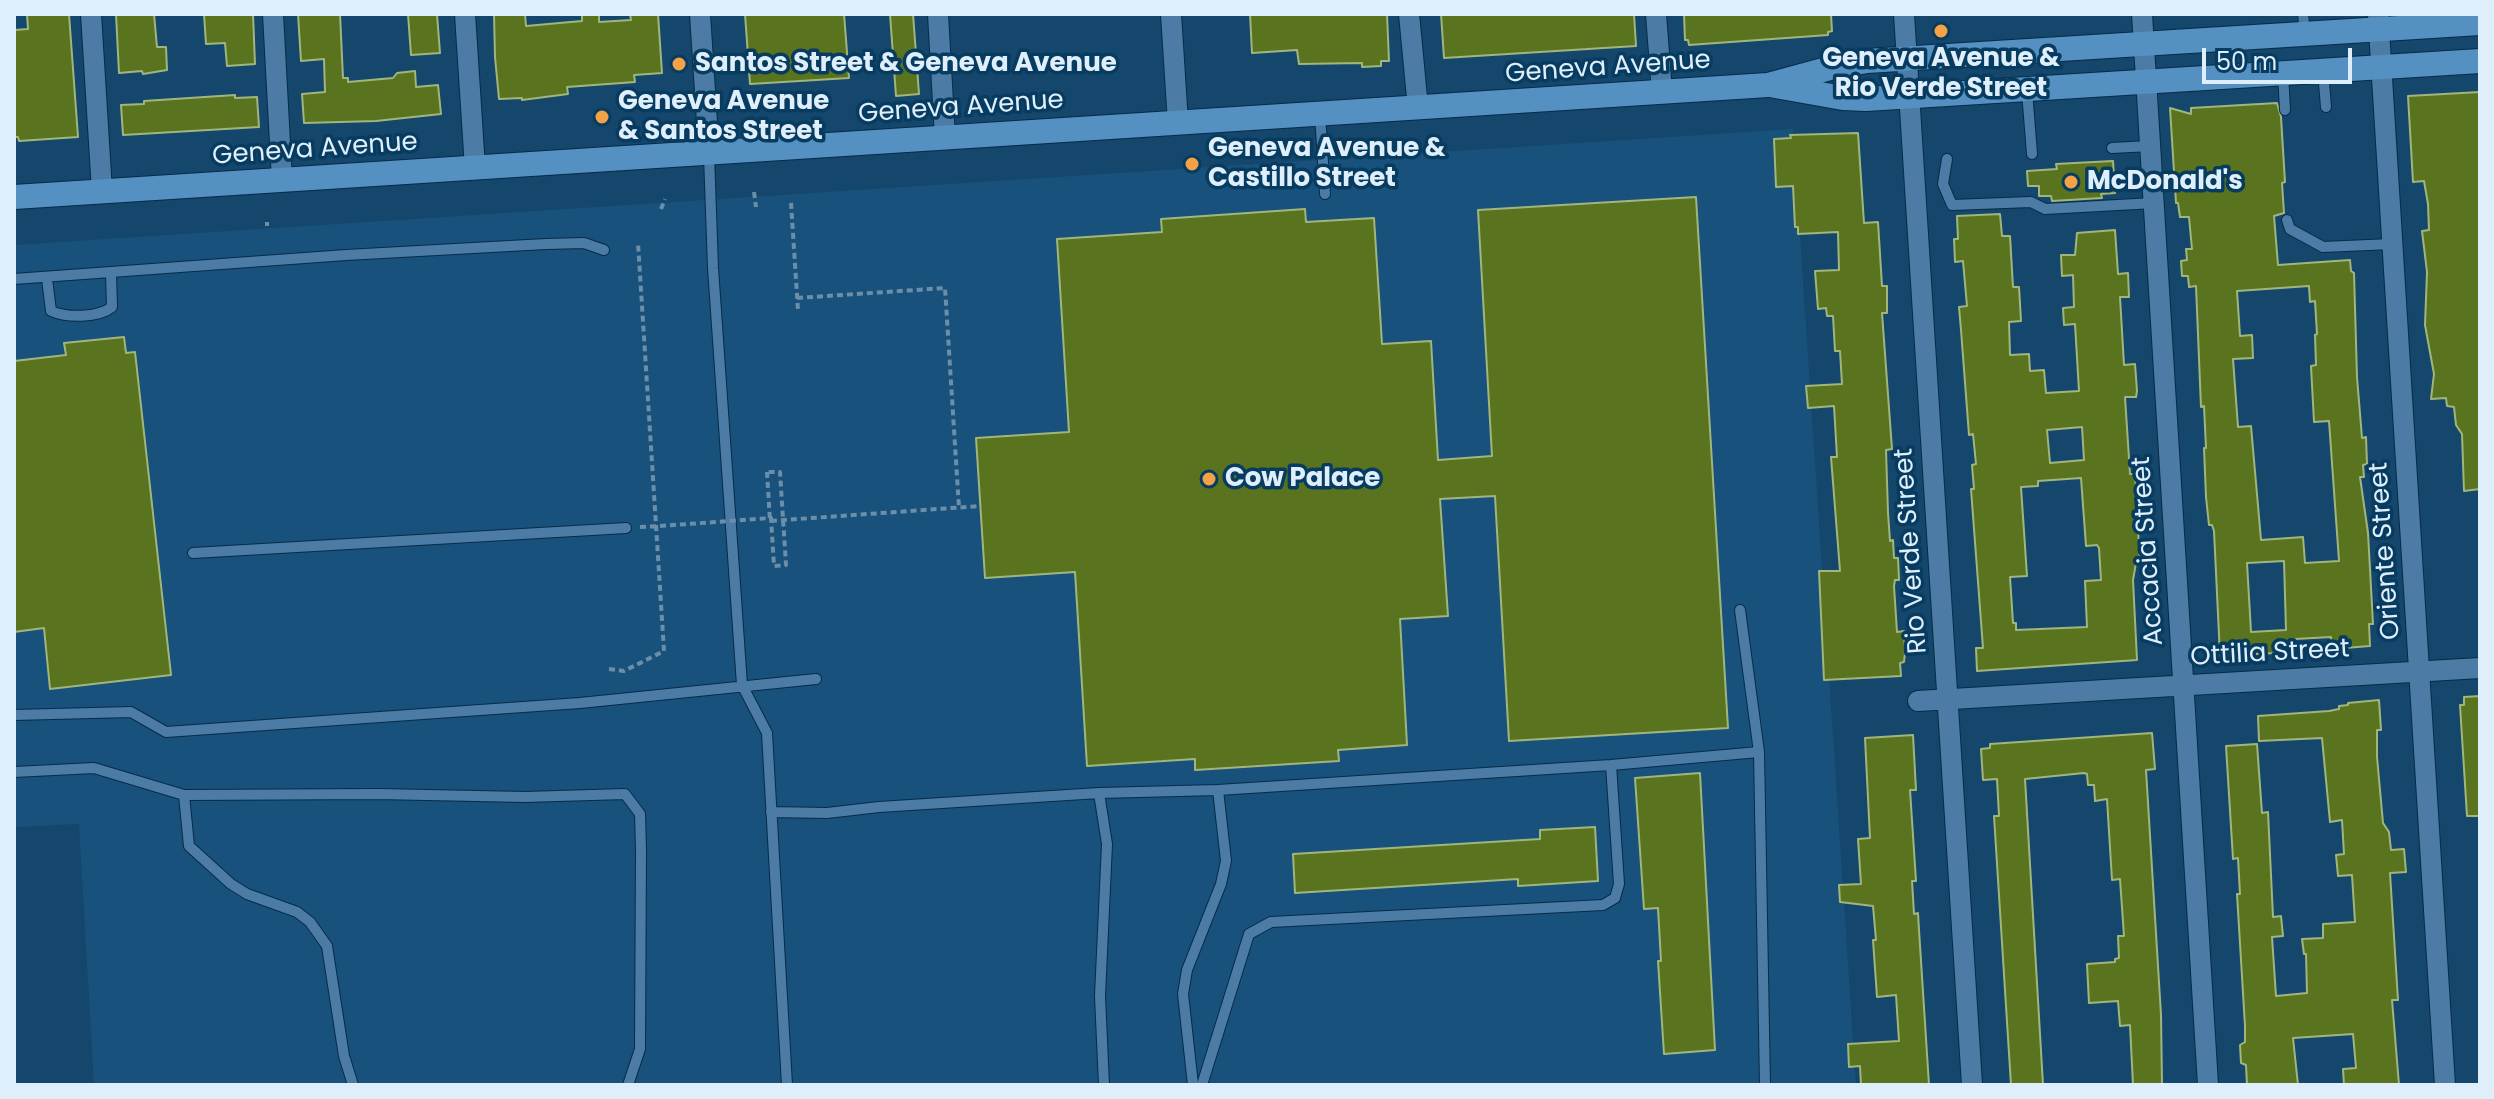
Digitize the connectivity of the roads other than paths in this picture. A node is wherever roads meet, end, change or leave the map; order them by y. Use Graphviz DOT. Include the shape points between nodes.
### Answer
graph roads {
  1 [pos="91,14"];
  2 [pos="273,14"];
  3 [pos="465,14"];
  4 [pos="700,14"];
  5 [pos="938,14"];
  6 [pos="1171,14"];
  7 [pos="1409,14"];
  8 [pos="1656,14"];
  9 [pos="1904,14"];
  10 [pos="2142,14"];
  11 [pos="2378,22"];
  12 [pos="2480,23"];
  13 [pos="2304,24"];
  14 [pos="2144,44"];
  15 [pos="1907,58"];
  16 [pos="2480,61"];
  17 [pos="2381,67"];
  18 [pos="2323,71"];
  19 [pos="2283,73"];
  20 [pos="2146,82"];
  21 [pos="1768,85"];
  22 [pos="2027,89"];
  23 [pos="1662,92"];
  24 [pos="1910,96"];
  25 [pos="2326,107"];
  26 [pos="1418,108"];
  27 [pos="2285,110"];
  28 [pos="1320,114"];
  29 [pos="1178,123"];
  30 [pos="945,138"];
  31 [pos="2150,146"];
  32 [pos="2112,148"];
  33 [pos="709,153"];
  34 [pos="2032,154"];
  35 [pos="1947,159"];
  36 [pos="475,168"];
  37 [pos="282,180"];
  38 [pos="102,191"];
  39 [pos="1325,194"];
  40 [pos="14,197"];
  41 [pos="2154,203"];
  42 [pos="2287,220"];
  43 [pos="2392,244"];
  44 [pos="604,250"];
  45 [pos="111,273"];
  46 [pos="14,279"];
  47 [pos="47,279"];
  48 [pos="626,528"];
  49 [pos="193,553"];
  50 [pos="1740,610"];
  51 [pos="2480,668"];
  52 [pos="2419,671"];
  53 [pos="816,679"];
  54 [pos="742,685"];
  55 [pos="2183,685"];
  56 [pos="1947,699"];
  57 [pos="1918,701"];
  58 [pos="14,715"];
  59 [pos="1759,752"];
  60 [pos="1611,765"];
  61 [pos="14,772"];
  62 [pos="1218,790"];
  63 [pos="1099,793"];
  64 [pos="184,795"];
  65 [pos="771,812"];
  66 [pos="353,1085"];
  67 [pos="628,1085"];
  68 [pos="787,1085"];
  69 [pos="1104,1085"];
  70 [pos="1193,1085"];
  71 [pos="1202,1085"];
  72 [pos="1765,1085"];
  73 [pos="1972,1085"];
  74 [pos="2208,1085"];
  75 [pos="2445,1085"];
  1 -- 38 [label="street"];
  2 -- 37 [label="street"];
  3 -- 36 [label="street"];
  4 -- 33 [label="street"];
  5 -- 30 [label="street"];
  6 -- 29 [label="street"];
  7 -- 26 [label="street"];
  8 -- 23 [label="street"];
  9 -- 15 [label="street, Rio Verde Street"];
  10 -- 14 [label="street, Accacia Street"];
  11 -- 12 [label="main road, Geneva Avenue"];
  11 -- 13 [label="main road, Geneva Avenue"];
  11 -- 17 [label="street, Oriente Street"];
  13 -- 14 [label="main road, Geneva Avenue"];
  14 -- 15 [label="main road, Geneva Avenue"];
  14 -- 20 [label="street, Accacia Street"];
  15 -- 21 [label="main road, Geneva Avenue" via="1834,67"];
  15 -- 24 [label="street, Rio Verde Street"];
  16 -- 17 [label="main road, Geneva Avenue"];
  17 -- 18 [label="main road, Geneva Avenue"];
  17 -- 43 [label="street, Oriente Street"];
  18 -- 19 [label="main road, Geneva Avenue"];
  18 -- 25 [label="lane"];
  19 -- 20 [label="main road, Geneva Avenue"];
  19 -- 27 [label="lane"];
  20 -- 22 [label="main road, Geneva Avenue"];
  20 -- 31 [label="street, Accacia Street"];
  21 -- 23 [label="main road, Geneva Avenue"];
  21 -- 24 [label="main road, Geneva Avenue" via="1843,98"];
  22 -- 24 [label="main road, Geneva Avenue"];
  22 -- 34 [label="lane"];
  23 -- 26 [label="main road, Geneva Avenue"];
  24 -- 56 [label="street, Rio Verde Street"];
  26 -- 28 [label="main road, Geneva Avenue"];
  28 -- 29 [label="main road, Geneva Avenue"];
  28 -- 39 [label="lane"];
  29 -- 30 [label="main road, Geneva Avenue"];
  30 -- 33 [label="main road, Geneva Avenue"];
  31 -- 32 [label="lane"];
  31 -- 41 [label="street, Accacia Street"];
  33 -- 36 [label="main road, Geneva Avenue"];
  33 -- 54 [label="lane"];
  35 -- 41 [label="lane" via="1943,184 1952,205 2031,202 2045,209"];
  36 -- 37 [label="main road, Geneva Avenue"];
  37 -- 38 [label="main road, Geneva Avenue"];
  38 -- 40 [label="main road, Geneva Avenue"];
  41 -- 55 [label="street, Accacia Street"];
  42 -- 43 [label="lane" via="2290,229 2323,247"];
  43 -- 52 [label="street, Oriente Street"];
  44 -- 45 [label="lane" via="584,243 546,244"];
  45 -- 47 [label="lane"];
  45 -- 47 [label="lane" via="112,307 63,316 51,311"];
  46 -- 47 [label="lane"];
  48 -- 49 [label="lane"];
  50 -- 59 [label="lane"];
  51 -- 52 [label="street, Ottilia Street"];
  52 -- 55 [label="street, Ottilia Street"];
  52 -- 75 [label="street, Oriente Street"];
  53 -- 54 [label="lane"];
  54 -- 58 [label="lane" via="580,703 166,732 131,712"];
  54 -- 65 [label="lane" via="767,733"];
  55 -- 56 [label="street, Ottilia Street"];
  55 -- 74 [label="street, Accacia Street"];
  56 -- 57 [label="street, Ottilia Street"];
  56 -- 73 [label="street, Rio Verde Street"];
  59 -- 60 [label="lane"];
  59 -- 72 [label="lane"];
  60 -- 62 [label="lane"];
  60 -- 71 [label="lane" via="1619,884 1615,898 1603,905 1271,922 1249,934"];
  61 -- 64 [label="lane" via="94,768"];
  62 -- 63 [label="lane"];
  62 -- 70 [label="lane" via="1226,861 1183,994"];
  63 -- 65 [label="lane" via="827,813"];
  63 -- 69 [label="lane" via="1107,844 1100,996"];
  64 -- 66 [label="lane" via="189,846 247,894 297,912 327,946"];
  64 -- 67 [label="lane" via="625,794 640,814 641,850 640,1049"];
  65 -- 68 [label="lane"];
}
